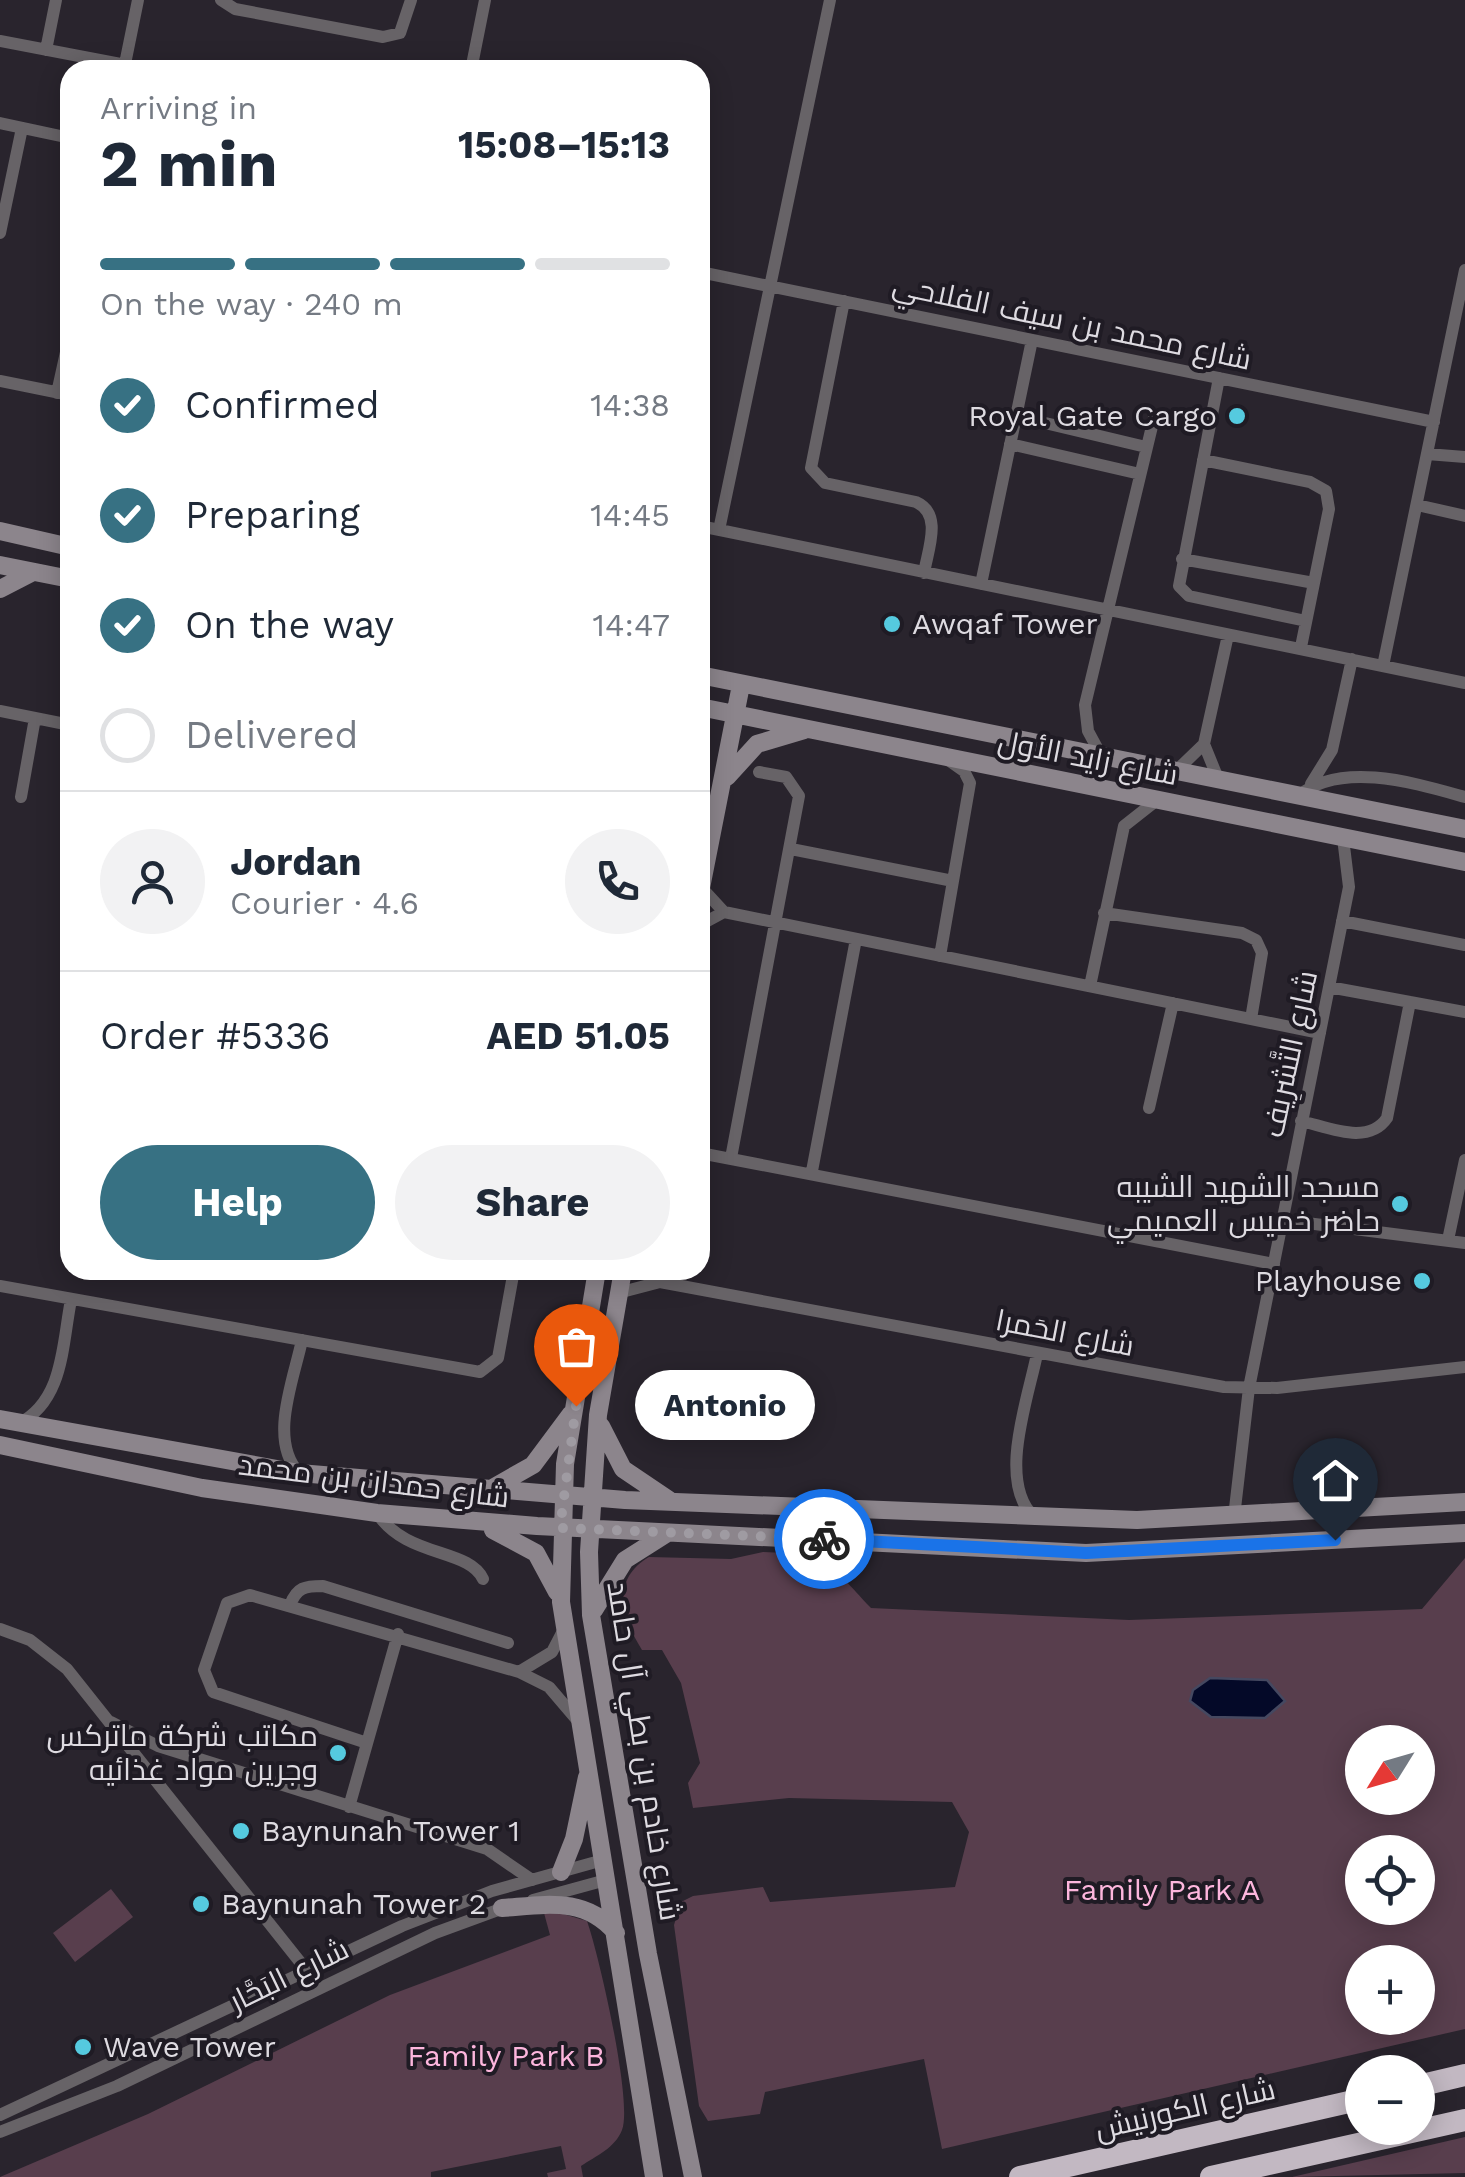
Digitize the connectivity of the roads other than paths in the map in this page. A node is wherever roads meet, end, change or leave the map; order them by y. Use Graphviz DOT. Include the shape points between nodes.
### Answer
graph roads {
  1 [pos="56,0"];
  2 [pos="138,0"];
  3 [pos="221,0"];
  4 [pos="410,0"];
  5 [pos="485,0"];
  6 [pos="830,0"];
  7 [pos="0,41"];
  8 [pos="46,50"];
  9 [pos="102,60"];
  10 [pos="126,60"];
  11 [pos="473,60"];
  12 [pos="0,123"];
  13 [pos="22,128"];
  14 [pos="60,136"];
  15 [pos="3,201"];
  16 [pos="0,232"];
  17 [pos="1465,270"];
  18 [pos="710,274"];
  19 [pos="770,286"];
  20 [pos="844,301"];
  21 [pos="1032,340"];
  22 [pos="1219,378"];
  23 [pos="0,381"];
  24 [pos="60,393"];
  25 [pos="1016,416"];
  26 [pos="1154,418"];
  27 [pos="1434,422"];
  28 [pos="1010,444"];
  29 [pos="1146,447"];
  30 [pos="1426,454"];
  31 [pos="1465,457"];
  32 [pos="1203,460"];
  33 [pos="1140,474"];
  34 [pos="1416,506"];
  35 [pos="1465,516"];
  36 [pos="710,528"];
  37 [pos="718,530"];
  38 [pos="0,531"];
  39 [pos="60,545"];
  40 [pos="1182,558"];
  41 [pos="0,566"];
  42 [pos="33,572"];
  43 [pos="924,573"];
  44 [pos="60,577"];
  45 [pos="981,584"];
  46 [pos="1314,584"];
  47 [pos="0,590"];
  48 [pos="1106,610"];
  49 [pos="1306,621"];
  50 [pos="1228,634"];
  51 [pos="1300,647"];
  52 [pos="1352,659"];
  53 [pos="1383,666"];
  54 [pos="710,680"];
  55 [pos="1465,683"];
  56 [pos="741,684"];
  57 [pos="710,708"];
  58 [pos="0,711"];
  59 [pos="735,714"];
  60 [pos="35,718"];
  61 [pos="60,723"];
  62 [pos="812,729"];
  63 [pos="1204,744"];
  64 [pos="1332,750"];
  65 [pos="1102,757"];
  66 [pos="945,758"];
  67 [pos="759,772"];
  68 [pos="1174,773"];
  69 [pos="1352,777"];
  70 [pos="1219,781"];
  71 [pos="721,791"];
  72 [pos="1304,791"];
  73 [pos="1465,796"];
  74 [pos="21,797"];
  75 [pos="1156,800"];
  76 [pos="1465,829"];
  77 [pos="1343,838"];
  78 [pos="710,845"];
  79 [pos="790,849"];
  80 [pos="1465,862"];
  81 [pos="952,880"];
  82 [pos="710,899"];
  83 [pos="724,912"];
  84 [pos="1104,913"];
  85 [pos="710,919"];
  86 [pos="1342,921"];
  87 [pos="777,923"];
  88 [pos="856,939"];
  89 [pos="1465,945"];
  90 [pos="940,956"];
  91 [pos="1090,986"];
  92 [pos="1330,987"];
  93 [pos="1410,1002"];
  94 [pos="1173,1003"];
  95 [pos="1465,1012"];
  96 [pos="1251,1019"];
  97 [pos="1320,1032"];
  98 [pos="1149,1108"];
  99 [pos="1301,1121"];
  100 [pos="710,1154"];
  101 [pos="731,1158"];
  102 [pos="1465,1160"];
  103 [pos="812,1172"];
  104 [pos="1282,1220"];
  105 [pos="1448,1240"];
  106 [pos="1465,1243"];
  107 [pos="1274,1264"];
  108 [pos="512,1280"];
  109 [pos="596,1280"];
  110 [pos="621,1280"];
  111 [pos="657,1280"];
  112 [pos="660,1282"];
  113 [pos="0,1286"];
  114 [pos="618,1293"];
  115 [pos="71,1300"];
  116 [pos="302,1340"];
  117 [pos="1037,1354"];
  118 [pos="1465,1368"];
  119 [pos="1249,1388"];
  120 [pos="576,1406"];
  121 [pos="598,1415"];
  122 [pos="9,1422"];
  123 [pos="0,1445"];
  124 [pos="299,1473"];
  125 [pos="486,1492"];
  126 [pos="562,1496"];
  127 [pos="593,1498"];
  128 [pos="674,1502"];
  129 [pos="1465,1502"];
  130 [pos="377,1512"];
  131 [pos="1234,1517"];
  132 [pos="1036,1518"];
  133 [pos="469,1521"];
  134 [pos="560,1528"];
  135 [pos="590,1528"];
  136 [pos="1465,1533"];
  137 [pos="666,1534"];
  138 [pos="483,1579"];
  139 [pos="561,1602"];
  140 [pos="290,1605"];
  141 [pos="591,1615"];
  142 [pos="427,1622"];
  143 [pos="564,1628"];
  144 [pos="0,1629"];
  145 [pos="398,1634"];
  146 [pos="508,1643"];
  147 [pos="440,1648"];
  148 [pos="518,1672"];
  149 [pos="104,1718"];
  150 [pos="581,1726"];
  151 [pos="367,1744"];
  152 [pos="158,1746"];
  153 [pos="137,1759"];
  154 [pos="589,1767"];
  155 [pos="349,1807"];
  156 [pos="603,1860"];
  157 [pos="507,1861"];
  158 [pos="561,1872"];
  159 [pos="532,1880"];
  160 [pos="606,1880"];
  161 [pos="507,1887"];
  162 [pos="502,1908"];
  163 [pos="616,1933"];
  164 [pos="286,1947"];
  165 [pos="306,1970"];
  166 [pos="292,1977"];
  167 [pos="315,1990"];
  168 [pos="301,1997"];
  169 [pos="103,2070"];
  170 [pos="1465,2075"];
  171 [pos="1435,2082"];
  172 [pos="106,2090"];
  173 [pos="1345,2103"];
  174 [pos="0,2115"];
  175 [pos="1465,2120"];
  176 [pos="0,2132"];
  177 [pos="686,2158"];
  178 [pos="654,2172"];
  179 [pos="692,2177"];
  180 [pos="1020,2177"];
  181 [pos="1211,2177"];
  1 -- 8 [label="street"];
  2 -- 10 [label="street"];
  3 -- 4 [label="street" via="235,9 383,38 405,26"];
  5 -- 11 [label="street"];
  6 -- 19 [label="street"];
  7 -- 8 [label="street"];
  8 -- 9 [label="street"];
  12 -- 13 [label="street"];
  13 -- 14 [label="street"];
  13 -- 15 [label="street"];
  15 -- 16 [label="street"];
  17 -- 27 [label="street"];
  18 -- 19 [label="street, شارع محمد بن سيف الفلاحي"];
  19 -- 20 [label="street, شارع محمد بن سيف الفلاحي"];
  19 -- 37 [label="street"];
  20 -- 21 [label="street, شارع محمد بن سيف الفلاحي"];
  20 -- 43 [label="street" via="812,468 825,483 928,509"];
  21 -- 22 [label="street, شارع محمد بن سيف الفلاحي"];
  21 -- 25 [label="street"];
  22 -- 27 [label="street, شارع محمد بن سيف الفلاحي"];
  22 -- 32 [label="street"];
  23 -- 24 [label="street"];
  25 -- 28 [label="street"];
  25 -- 29 [label="street"];
  26 -- 29 [label="street"];
  27 -- 30 [label="street"];
  28 -- 33 [label="street"];
  28 -- 45 [label="street"];
  29 -- 33 [label="street"];
  30 -- 31 [label="street"];
  30 -- 34 [label="street"];
  32 -- 40 [label="street"];
  32 -- 46 [label="street" via="1326,491"];
  33 -- 48 [label="street"];
  34 -- 35 [label="street"];
  34 -- 53 [label="street"];
  36 -- 37 [label="street"];
  37 -- 43 [label="street"];
  38 -- 39 [label="main road"];
  40 -- 46 [label="street"];
  40 -- 49 [label="street" via="1178,579 1189,596"];
  41 -- 42 [label="main road"];
  42 -- 44 [label="main road"];
  42 -- 47 [label="main road"];
  43 -- 45 [label="street"];
  45 -- 48 [label="street"];
  46 -- 49 [label="street"];
  48 -- 50 [label="street"];
  48 -- 65 [label="street" via="1085,705"];
  49 -- 51 [label="street"];
  50 -- 51 [label="street"];
  50 -- 63 [label="street"];
  51 -- 52 [label="street"];
  52 -- 53 [label="street"];
  52 -- 64 [label="street"];
  53 -- 55 [label="street"];
  54 -- 56 [label="main road, شارع زايد الأول"];
  56 -- 59 [label="main road"];
  56 -- 65 [label="main road, شارع زايد الأول"];
  57 -- 59 [label="main road, شارع زايد الأول"];
  58 -- 60 [label="street"];
  59 -- 62 [label="main road, شارع زايد الأول"];
  59 -- 71 [label="main road"];
  60 -- 61 [label="street"];
  60 -- 74 [label="street"];
  62 -- 66 [label="main road, شارع زايد الأول"];
  62 -- 71 [label="main road" via="752,748"];
  63 -- 68 [label="street"];
  63 -- 70 [label="street"];
  64 -- 69 [label="street"];
  64 -- 72 [label="street"];
  65 -- 68 [label="main road, شارع زايد الأول"];
  66 -- 75 [label="main road, شارع زايد الأول"];
  66 -- 81 [label="street" via="970,783"];
  67 -- 79 [label="street" via="786,777 798,790"];
  68 -- 70 [label="main road, شارع زايد الأول"];
  69 -- 72 [label="street"];
  69 -- 73 [label="street"];
  70 -- 72 [label="main road, شارع زايد الأول"];
  71 -- 78 [label="main road"];
  72 -- 76 [label="main road, شارع زايد الأول"];
  75 -- 77 [label="main road, شارع زايد الأول"];
  75 -- 84 [label="street" via="1124,826"];
  77 -- 80 [label="main road, شارع زايد الأول"];
  77 -- 86 [label="street, شارع التَّشرِيف" via="1349,879"];
  79 -- 81 [label="street"];
  79 -- 87 [label="street"];
  81 -- 90 [label="street"];
  82 -- 83 [label="street"];
  83 -- 85 [label="street"];
  83 -- 87 [label="street"];
  84 -- 91 [label="street"];
  84 -- 96 [label="street" via="1256,940 1262,954"];
  86 -- 89 [label="street"];
  86 -- 92 [label="street, شارع التَّشرِيف"];
  87 -- 88 [label="street"];
  87 -- 101 [label="street"];
  88 -- 90 [label="street"];
  88 -- 103 [label="street"];
  90 -- 91 [label="street"];
  91 -- 94 [label="street"];
  92 -- 93 [label="street"];
  92 -- 97 [label="street, شارع التَّشرِيف"];
  93 -- 95 [label="street"];
  93 -- 99 [label="street" via="1381,1126 1364,1134"];
  94 -- 96 [label="street"];
  94 -- 98 [label="street"];
  96 -- 97 [label="street"];
  97 -- 99 [label="street, شارع التَّشرِيف"];
  99 -- 104 [label="street, شارع التَّشرِيف"];
  100 -- 101 [label="street"];
  101 -- 103 [label="street"];
  102 -- 105 [label="street"];
  103 -- 107 [label="street"];
  104 -- 105 [label="street"];
  104 -- 107 [label="street, شارع التَّشرِيف"];
  105 -- 106 [label="street"];
  107 -- 119 [label="street, شارع التَّشرِيف"];
  108 -- 116 [label="street" via="500,1350 487,1369 447,1368"];
  109 -- 120 [label="main road, شارع خادم بن بطي آل حامد"];
  110 -- 114 [label="main road, شارع خادم بن بطي آل حامد"];
  111 -- 112 [label="street, شارع الحَمرا"];
  112 -- 114 [label="street, شارع الحَمرا"];
  112 -- 117 [label="street, شارع الحَمرا"];
  113 -- 115 [label="street"];
  114 -- 121 [label="main road, شارع خادم بن بطي آل حامد"];
  115 -- 116 [label="street"];
  115 -- 122 [label="street" via="54,1387 40,1410"];
  116 -- 124 [label="street" via="283,1439"];
  117 -- 119 [label="street, شارع الحَمرا"];
  117 -- 132 [label="street" via="1014,1475 1018,1496"];
  118 -- 119 [label="street, شارع الحَمرا"];
  119 -- 131 [label="street, شارع التَّشرِيف"];
  120 -- 125 [label="main road" via="533,1465"];
  120 -- 126 [label="main road, شارع خادم بن بطي آل حامد"];
  121 -- 127 [label="main road, شارع خادم بن بطي آل حامد"];
  121 -- 128 [label="main road" via="623,1469"];
  122 -- 124 [label="main road, شارع حمدان بن محمد"];
  123 -- 130 [label="main road, شارع حمدان بن محمد" via="202,1488"];
  124 -- 125 [label="main road, شارع حمدان بن محمد"];
  125 -- 126 [label="main road, شارع حمدان بن محمد"];
  126 -- 127 [label="main road, شارع حمدان بن محمد"];
  126 -- 134 [label="main road, شارع خادم بن بطي آل حامد"];
  127 -- 128 [label="main road, شارع حمدان بن محمد"];
  127 -- 135 [label="main road, شارع خادم بن بطي آل حامد"];
  128 -- 132 [label="main road, شارع حمدان بن محمد"];
  129 -- 131 [label="main road, شارع حمدان بن محمد"];
  130 -- 133 [label="main road, شارع حمدان بن محمد"];
  130 -- 138 [label="street" via="408,1544 470,1562"];
  131 -- 132 [label="main road, شارع حمدان بن محمد"];
  133 -- 134 [label="main road, شارع حمدان بن محمد"];
  133 -- 139 [label="main road" via="536,1554"];
  134 -- 135 [label="main road, شارع حمدان بن محمد"];
  134 -- 139 [label="main road, شارع خادم بن بطي آل حامد"];
  135 -- 137 [label="main road, شارع حمدان بن محمد"];
  135 -- 141 [label="main road, شارع خادم بن بطي آل حامد"];
  136 -- 137 [label="main road, شارع حمدان بن محمد" via="1086,1553"];
  137 -- 141 [label="main road" via="625,1560"];
  139 -- 143 [label="main road, شارع خادم بن بطي آل حامد"];
  140 -- 142 [label="street" via="295,1592 323,1586"];
  140 -- 145 [label="street"];
  140 -- 151 [label="street" via="250,1595 227,1603 204,1670 208,1686 220,1697"];
  141 -- 177 [label="main road, شارع خادم بن بطي آل حامد"];
  142 -- 146 [label="street"];
  142 -- 147 [label="street"];
  143 -- 148 [label="street" via="552,1652"];
  143 -- 150 [label="main road, شارع خادم بن بطي آل حامد"];
  144 -- 149 [label="street" via="56,1658"];
  145 -- 147 [label="street"];
  145 -- 151 [label="street"];
  147 -- 148 [label="street"];
  148 -- 150 [label="street" via="549,1687"];
  149 -- 152 [label="street"];
  149 -- 153 [label="street"];
  150 -- 154 [label="main road, شارع خادم بن بطي آل حامد"];
  151 -- 155 [label="street"];
  152 -- 153 [label="street"];
  152 -- 155 [label="street"];
  153 -- 164 [label="street"];
  154 -- 156 [label="main road, شارع خادم بن بطي آل حامد"];
  154 -- 158 [label="main road"];
  155 -- 157 [label="street" via="488,1849"];
  156 -- 158 [label="street, شارع البَحَّار"];
  156 -- 160 [label="main road, شارع خادم بن بطي آل حامد"];
  157 -- 159 [label="street"];
  157 -- 161 [label="street"];
  158 -- 159 [label="street, شارع البَحَّار"];
  159 -- 161 [label="street, شارع البَحَّار"];
  160 -- 162 [label="street, شارع البَحَّار"];
  160 -- 163 [label="main road, شارع خادم بن بطي آل حامد"];
  161 -- 165 [label="street, شارع البَحَّار"];
  162 -- 163 [label="main road" via="567,1904 590,1910"];
  162 -- 167 [label="street, شارع البَحَّار"];
  163 -- 178 [label="main road, شارع خادم بن بطي آل حامد"];
  164 -- 165 [label="street"];
  164 -- 166 [label="street"];
  165 -- 166 [label="street, شارع البَحَّار"];
  165 -- 167 [label="street"];
  166 -- 168 [label="street"];
  166 -- 169 [label="street, شارع البَحَّار"];
  167 -- 168 [label="street, شارع البَحَّار"];
  168 -- 172 [label="street, شارع البَحَّار"];
  169 -- 172 [label="street"];
  169 -- 174 [label="street, شارع البَحَّار"];
  170 -- 171 [label="highway"];
  172 -- 176 [label="street, شارع البَحَّار"];
  173 -- 180 [label="highway, شارع الكورنيش"];
  175 -- 181 [label="highway"];
  177 -- 178 [label="main road" via="681,2173"];
  177 -- 179 [label="main road, شارع خادم بن بطي آل حامد"];
}
